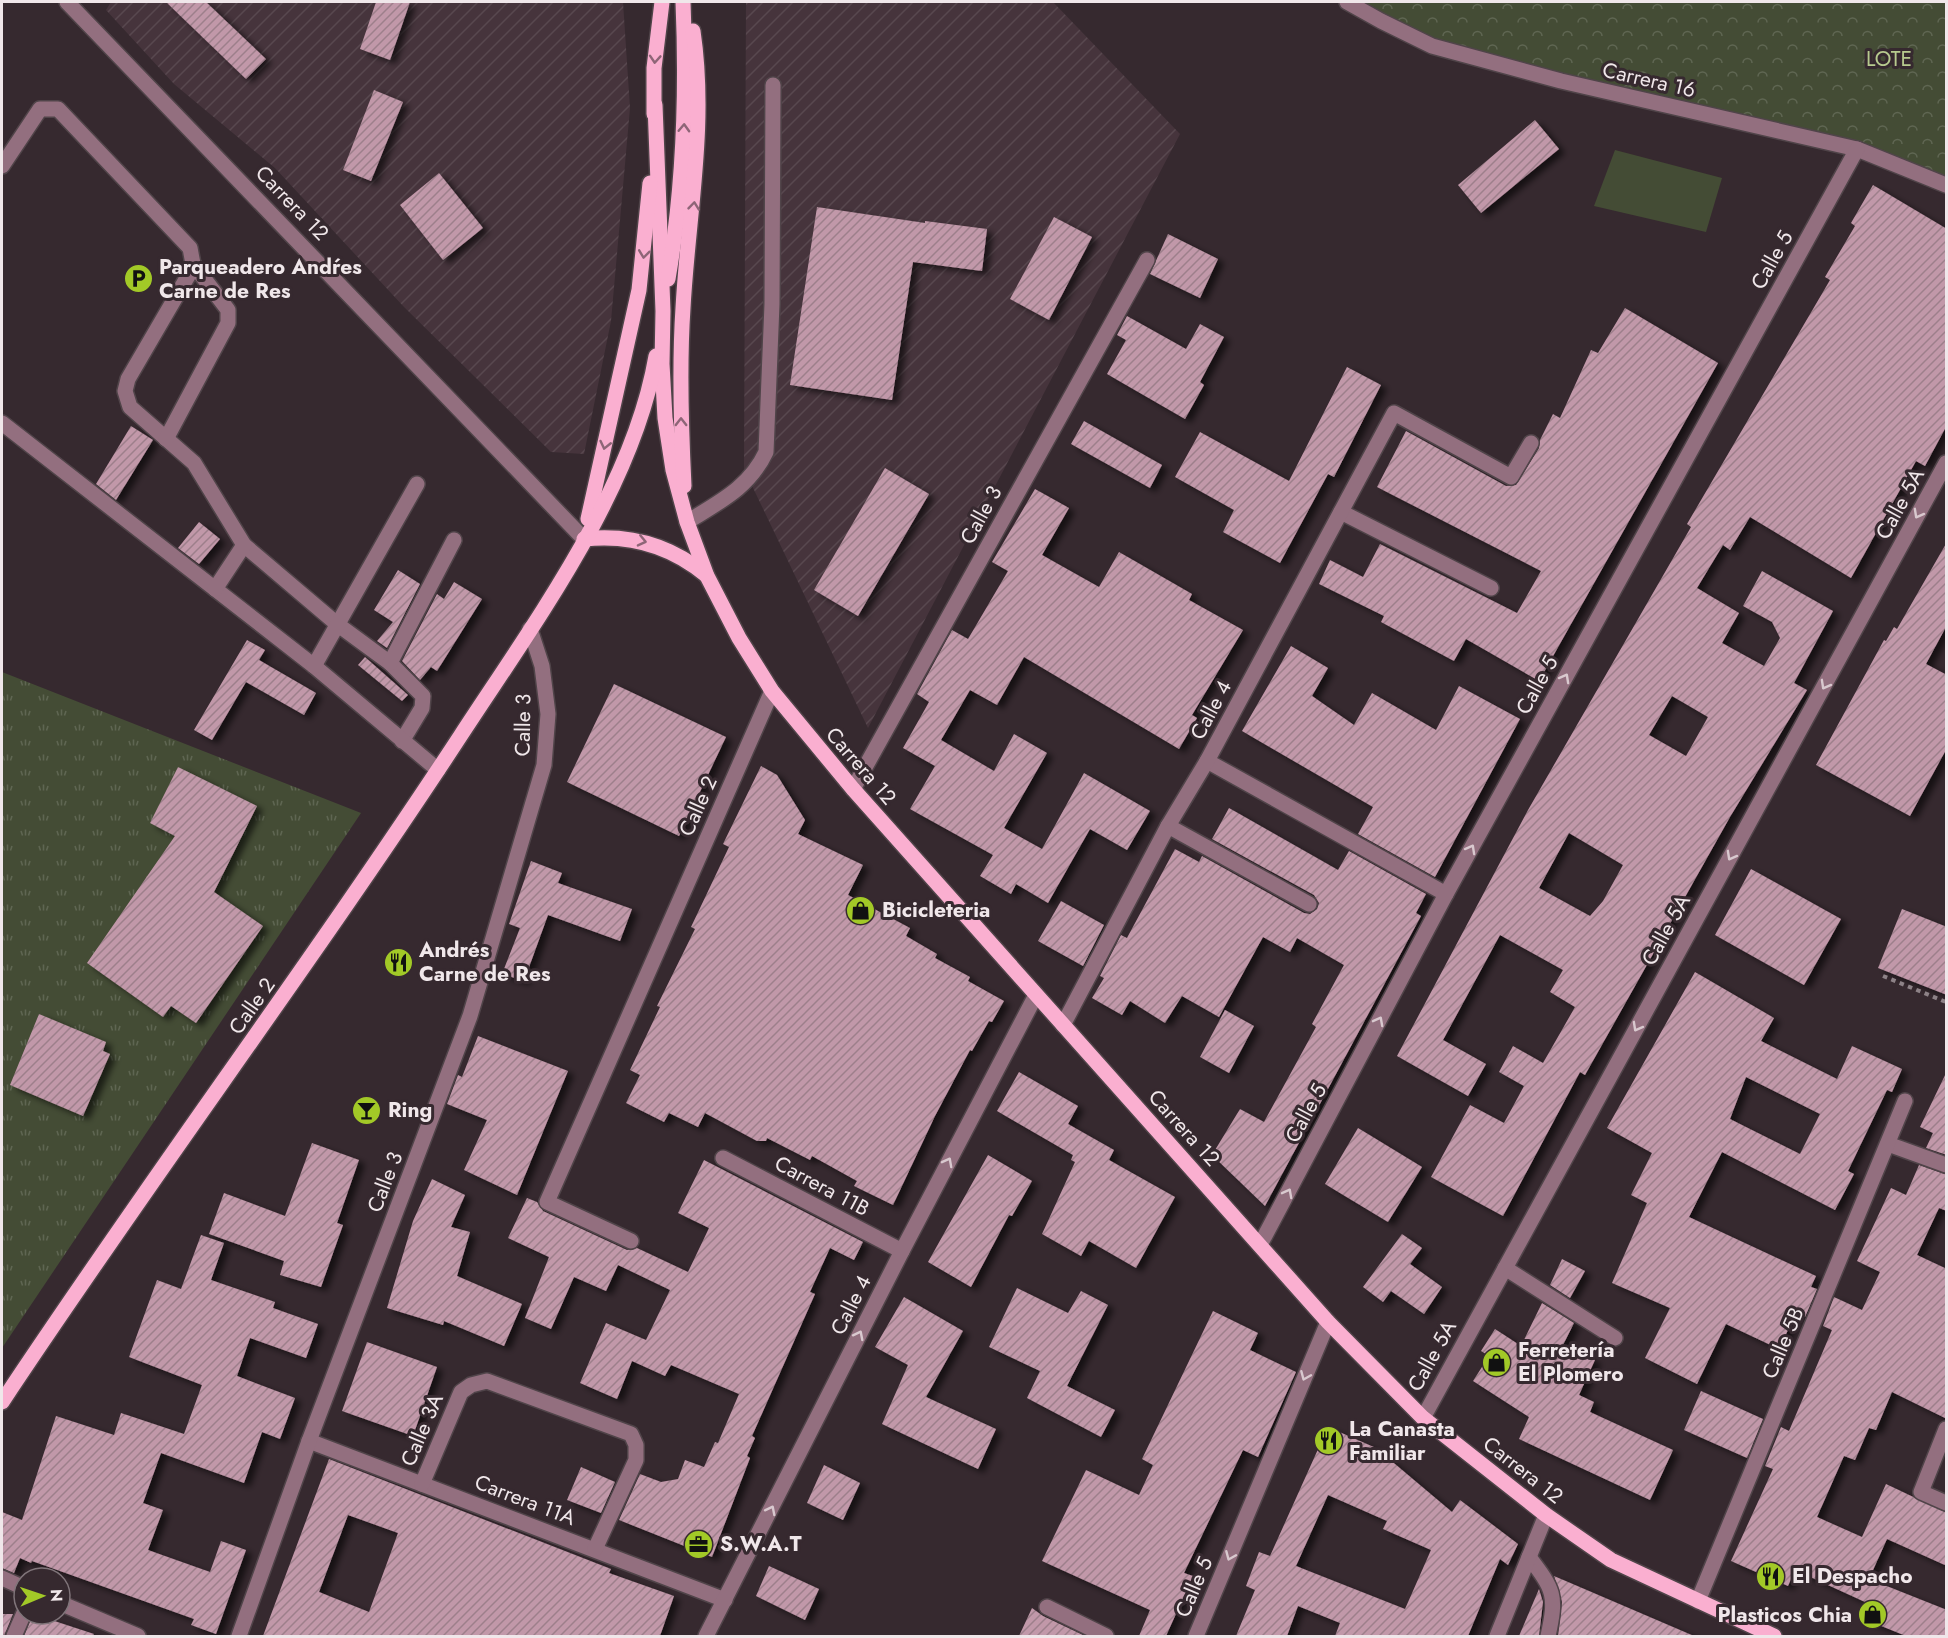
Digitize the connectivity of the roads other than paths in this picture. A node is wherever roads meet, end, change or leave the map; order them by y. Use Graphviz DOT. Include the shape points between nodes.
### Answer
graph roads {
  1 [pos="67,2"];
  2 [pos="662,2"];
  3 [pos="684,2"];
  4 [pos="1347,2"];
  5 [pos="773,85"];
  6 [pos="655,105"];
  7 [pos="1857,149"];
  8 [pos="2,166"];
  9 [pos="1947,185"];
  10 [pos="1147,261"];
  11 [pos="193,264"];
  12 [pos="663,311"];
  13 [pos="2,423"];
  14 [pos="166,439"];
  15 [pos="1531,443"];
  16 [pos="1947,463"];
  17 [pos="417,484"];
  18 [pos="1341,512"];
  19 [pos="687,522"];
  20 [pos="584,539"];
  21 [pos="454,540"];
  22 [pos="244,545"];
  23 [pos="707,576"];
  24 [pos="1491,588"];
  25 [pos="215,589"];
  26 [pos="337,624"];
  27 [pos="530,629"];
  28 [pos="390,663"];
  29 [pos="314,666"];
  30 [pos="772,691"];
  31 [pos="402,741"];
  32 [pos="1207,761"];
  33 [pos="438,770"];
  34 [pos="853,789"];
  35 [pos="1168,826"];
  36 [pos="1446,894"];
  37 [pos="1309,904"];
  38 [pos="1036,995"];
  39 [pos="1063,1025"];
  40 [pos="1905,1101"];
  41 [pos="1888,1144"];
  42 [pos="723,1158"];
  43 [pos="1947,1165"];
  44 [pos="631,1241"];
  45 [pos="1260,1245"];
  46 [pos="902,1251"];
  47 [pos="1504,1268"];
  48 [pos="1328,1322"];
  49 [pos="1615,1338"];
  50 [pos="2,1402"];
  51 [pos="1423,1418"];
  52 [pos="1947,1429"];
  53 [pos="309,1441"];
  54 [pos="422,1484"];
  55 [pos="1947,1503"];
  56 [pos="1546,1515"];
  57 [pos="596,1549"];
  58 [pos="1529,1557"];
  59 [pos="725,1600"];
  60 [pos="1698,1601"];
  61 [pos="1047,1607"];
  62 [pos="72,1608"];
  63 [pos="138,1636"];
  64 [pos="239,1636"];
  65 [pos="706,1636"];
  66 [pos="1106,1636"];
  67 [pos="1196,1636"];
  68 [pos="1497,1636"];
  69 [pos="1548,1636"];
  70 [pos="1774,1636"];
  1 -- 20 [label="street, Carrera 12"];
  2 -- 6 [label="main road, one-way" via="654,68"];
  12 -- 3 [label="main road, one-way" via="684,155"];
  19 -- 3 [label="main road, one-way" via="681,429 683,308 696,187 699,114 698,69"];
  4 -- 7 [label="street, Carrera 16" via="1404,34 1452,51"];
  5 -- 19 [label="street" via="766,452 757,472 733,494"];
  6 -- 12 [label="main road"];
  6 -- 20 [label="main road, one-way" via="639,290"];
  7 -- 9 [label="street, Carrera 16"];
  36 -- 7 [label="street, Calle 5, one-way"];
  8 -- 11 [label="street" via="40,109 58,109 190,248"];
  10 -- 34 [label="street, Calle 3"];
  11 -- 14 [label="street" via="228,310 228,323"];
  11 -- 14 [label="street" via="128,379 125,391 130,407"];
  12 -- 19 [label="main road" via="665,418"];
  12 -- 20 [label="main road, Calle 2" via="653,371 636,430 613,486"];
  13 -- 25 [label="street"];
  14 -- 22 [label="street" via="194,463"];
  15 -- 18 [label="street, Calle 4" via="1511,477 1394,413"];
  16 -- 47 [label="street, Calle 5A, one-way"];
  17 -- 26 [label="street"];
  18 -- 24 [label="street"];
  18 -- 32 [label="street, Calle 4"];
  19 -- 23 [label="main road, Carrera 12"];
  20 -- 23 [label="main road, one-way" via="617,537 650,543 681,556"];
  20 -- 27 [label="main road, Calle 2"];
  21 -- 28 [label="street"];
  22 -- 25 [label="street"];
  22 -- 26 [label="street"];
  23 -- 30 [label="main road, Carrera 12"];
  25 -- 29 [label="street"];
  26 -- 28 [label="street"];
  26 -- 29 [label="street"];
  27 -- 33 [label="main road, Calle 2"];
  27 -- 53 [label="street, Calle 3" via="542,666 548,714 544,765 470,1016"];
  28 -- 31 [label="street" via="423,696 422,708"];
  29 -- 31 [label="street"];
  30 -- 34 [label="main road, Carrera 12"];
  30 -- 44 [label="street, Calle 2" via="547,1202"];
  31 -- 33 [label="street"];
  32 -- 35 [label="street, Calle 4"];
  32 -- 36 [label="street"];
  33 -- 50 [label="main road, Calle 2"];
  34 -- 38 [label="main road, Carrera 12"];
  35 -- 37 [label="street"];
  35 -- 39 [label="street, Calle 4"];
  45 -- 36 [label="street, Calle 5, one-way"];
  38 -- 39 [label="main road, Carrera 12"];
  46 -- 38 [label="street, Calle 4, one-way"];
  39 -- 45 [label="main road, Carrera 12"];
  40 -- 41 [label="street, Calle 5B"];
  41 -- 43 [label="street"];
  41 -- 60 [label="street, Calle 5B"];
  42 -- 46 [label="street, Carrera 11B"];
  45 -- 48 [label="main road, Carrera 12"];
  59 -- 46 [label="street, Calle 4, one-way"];
  47 -- 49 [label="street"];
  47 -- 51 [label="street, Calle 5A"];
  48 -- 51 [label="main road, Carrera 12"];
  48 -- 67 [label="street, Calle 5, one-way"];
  51 -- 56 [label="main road, Carrera 12"];
  52 -- 55 [label="street" via="1921,1492"];
  53 -- 54 [label="street, Carrera 11A"];
  53 -- 64 [label="street, Calle 3"];
  54 -- 57 [label="street, Carrera 11A"];
  54 -- 57 [label="street, Calle 3A" via="461,1392 487,1381 631,1434 636,1444 636,1460"];
  56 -- 58 [label="street"];
  56 -- 60 [label="main road, Carrera 12" via="1611,1560"];
  57 -- 59 [label="street, Carrera 11A"];
  58 -- 68 [label="street"];
  58 -- 69 [label="street" via="1550,1584 1554,1608"];
  59 -- 65 [label="street, Calle 4"];
  60 -- 70 [label="main road, Carrera 12"];
  61 -- 66 [label="street"];
  62 -- 63 [label="street"];
}
